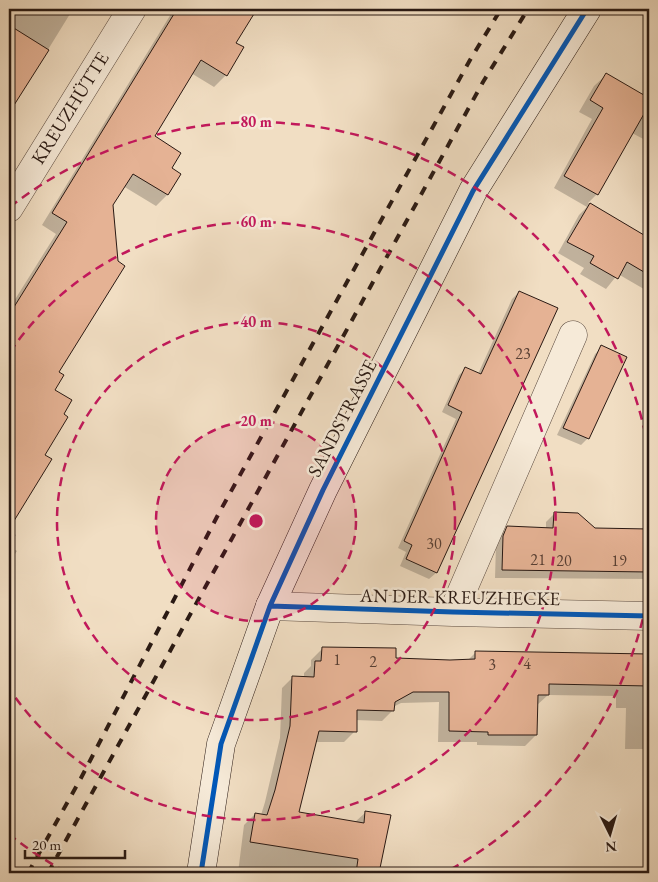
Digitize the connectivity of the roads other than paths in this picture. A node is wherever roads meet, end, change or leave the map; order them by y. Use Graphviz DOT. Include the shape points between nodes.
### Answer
graph roads {
  1 [pos="132,9"];
  2 [pos="587,9"];
  3 [pos="9,208"];
  4 [pos="573,335"];
  5 [pos="270,606"];
  6 [pos="453,612"];
  7 [pos="649,616"];
  8 [pos="201,873"];
  1 -- 3 [label="main road, KREUZHÜTTE"];
  2 -- 5 [label="main road, SANDSTRASSE" via="473,191 323,490"];
  4 -- 6 [label="main road, AN DER KREUZHECKE"];
  5 -- 6 [label="main road, AN DER KREUZHECKE"];
  5 -- 8 [label="main road, SANDSTRASSE" via="221,744"];
  6 -- 7 [label="main road, AN DER KREUZHECKE"];
}
